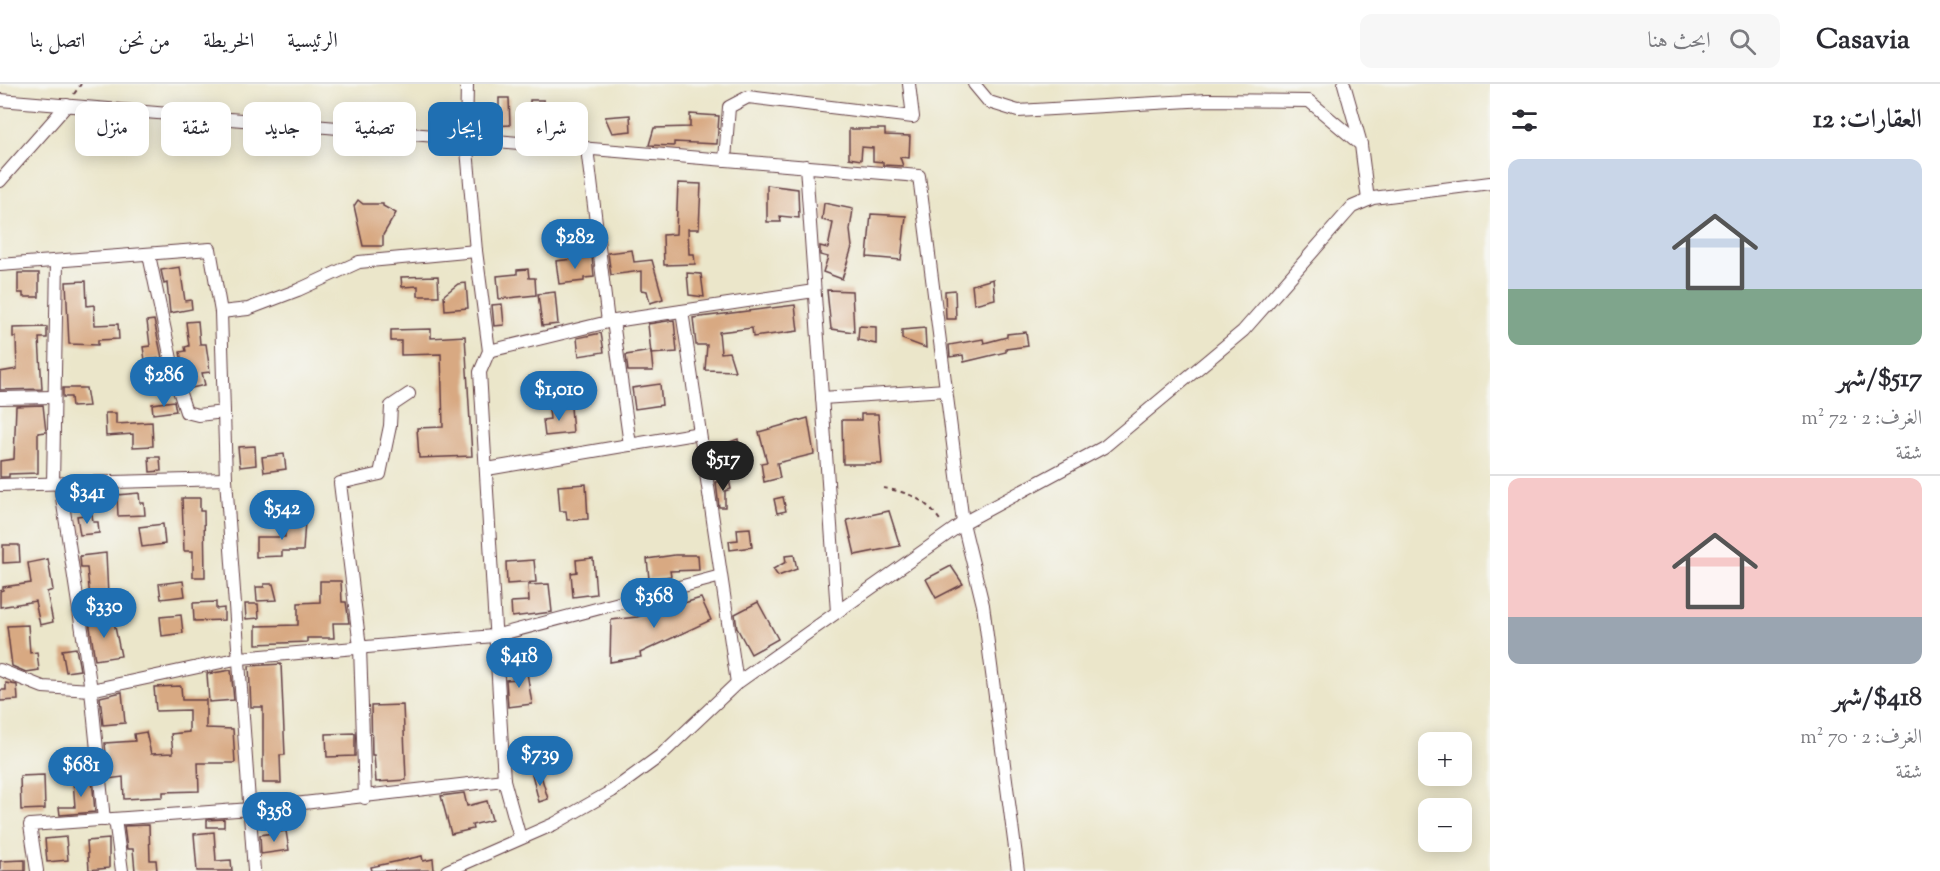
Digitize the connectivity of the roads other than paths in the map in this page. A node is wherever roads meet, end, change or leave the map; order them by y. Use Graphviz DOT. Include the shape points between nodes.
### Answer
graph roads {
  1 [pos="467,84"];
  2 [pos="909,84"];
  3 [pos="974,84"];
  4 [pos="1344,84"];
  5 [pos="0,100"];
  6 [pos="467,102"];
  7 [pos="67,105"];
  8 [pos="428,135"];
  9 [pos="1361,145"];
  10 [pos="588,148"];
  11 [pos="588,155"];
  12 [pos="468,156"];
  13 [pos="725,160"];
  14 [pos="806,166"];
  15 [pos="0,181"];
  16 [pos="1490,183"];
  17 [pos="1368,200"];
  18 [pos="476,251"];
  19 [pos="149,255"];
  20 [pos="57,261"];
  21 [pos="0,265"];
  22 [pos="814,291"];
  23 [pos="682,311"];
  24 [pos="221,312"];
  25 [pos="611,322"];
  26 [pos="489,351"];
  27 [pos="946,390"];
  28 [pos="410,394"];
  29 [pos="54,397"];
  30 [pos="0,398"];
  31 [pos="822,398"];
  32 [pos="224,412"];
  33 [pos="700,434"];
  34 [pos="630,445"];
  35 [pos="487,469"];
  36 [pos="226,479"];
  37 [pos="57,484"];
  38 [pos="0,485"];
  39 [pos="963,523"];
  40 [pos="721,576"];
  41 [pos="837,612"];
  42 [pos="494,636"];
  43 [pos="360,647"];
  44 [pos="240,658"];
  45 [pos="0,670"];
  46 [pos="737,683"];
  47 [pos="92,690"];
  48 [pos="504,780"];
  49 [pos="365,798"];
  50 [pos="252,809"];
  51 [pos="109,819"];
  52 [pos="520,838"];
  53 [pos="37,871"];
  54 [pos="122,871"];
  55 [pos="254,871"];
  56 [pos="447,871"];
  57 [pos="1018,871"];
  1 -- 6 [label="street"];
  2 -- 13 [label="street" via="913,117 748,98 729,107"];
  3 -- 9 [label="street" via="989,102 1018,111 1207,100 1309,101"];
  4 -- 9 [label="street"];
  5 -- 7 [label="street"];
  7 -- 8 [label="street"];
  7 -- 15 [label="street"];
  9 -- 17 [label="street"];
  10 -- 13 [label="street"];
  11 -- 25 [label="street"];
  12 -- 18 [label="street"];
  13 -- 14 [label="street"];
  14 -- 22 [label="street"];
  14 -- 27 [label="street" via="920,176"];
  16 -- 17 [label="street"];
  17 -- 39 [label="street" via="1352,207 1243,331 1104,447"];
  18 -- 24 [label="street" via="359,262 248,309"];
  18 -- 26 [label="street"];
  19 -- 20 [label="street"];
  19 -- 24 [label="street" via="210,249"];
  19 -- 32 [label="street" via="186,412"];
  20 -- 21 [label="street"];
  20 -- 29 [label="street"];
  22 -- 23 [label="street"];
  22 -- 31 [label="street"];
  23 -- 25 [label="street"];
  23 -- 33 [label="street"];
  24 -- 32 [label="street"];
  25 -- 26 [label="street"];
  25 -- 34 [label="street"];
  26 -- 35 [label="street" via="480,372"];
  27 -- 31 [label="street"];
  27 -- 39 [label="street"];
  28 -- 43 [label="street" via="391,406 380,474 340,483"];
  29 -- 30 [label="street"];
  29 -- 37 [label="street"];
  31 -- 41 [label="street"];
  32 -- 36 [label="street"];
  33 -- 34 [label="street"];
  33 -- 40 [label="street"];
  34 -- 35 [label="street"];
  35 -- 42 [label="street"];
  36 -- 37 [label="street"];
  36 -- 44 [label="street"];
  37 -- 38 [label="street"];
  37 -- 47 [label="street"];
  39 -- 41 [label="street"];
  39 -- 57 [label="street" via="983,605"];
  40 -- 42 [label="street"];
  40 -- 46 [label="street"];
  41 -- 46 [label="street"];
  42 -- 43 [label="street"];
  42 -- 48 [label="street"];
  43 -- 44 [label="street"];
  43 -- 49 [label="street"];
  44 -- 47 [label="street"];
  44 -- 50 [label="street"];
  45 -- 47 [label="street" via="43,687"];
  46 -- 52 [label="street" via="660,756 612,791 554,824"];
  47 -- 51 [label="street"];
  48 -- 49 [label="street"];
  48 -- 52 [label="street"];
  49 -- 50 [label="street"];
  50 -- 51 [label="street"];
  50 -- 55 [label="street"];
  51 -- 53 [label="street" via="30,825"];
  51 -- 54 [label="street"];
  52 -- 56 [label="street"];
}
